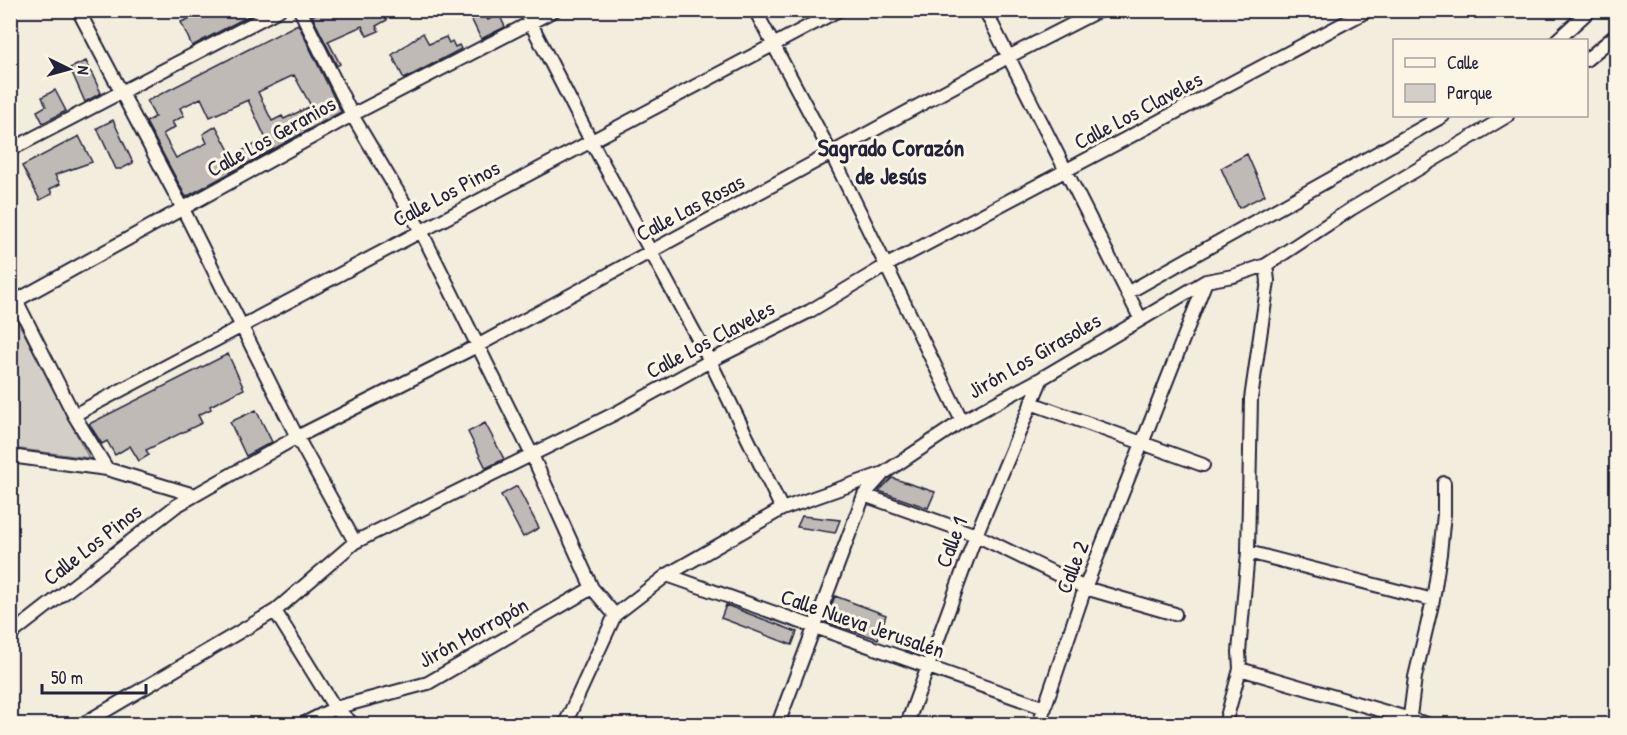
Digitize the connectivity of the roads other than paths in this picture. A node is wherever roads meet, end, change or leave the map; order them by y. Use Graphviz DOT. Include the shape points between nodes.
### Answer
graph roads {
  1 [pos="78,10"];
  2 [pos="279,10"];
  3 [pos="300,10"];
  4 [pos="524,10"];
  5 [pos="555,10"];
  6 [pos="755,10"];
  7 [pos="839,10"];
  8 [pos="986,10"];
  9 [pos="1100,10"];
  10 [pos="1369,10"];
  11 [pos="1590,10"];
  12 [pos="530,22"];
  13 [pos="1617,35"];
  14 [pos="1558,39"];
  15 [pos="774,45"];
  16 [pos="1008,57"];
  17 [pos="1588,59"];
  18 [pos="120,92"];
  19 [pos="352,115"];
  20 [pos="1441,117"];
  21 [pos="1505,117"];
  22 [pos="591,141"];
  23 [pos="10,150"];
  24 [pos="832,155"];
  25 [pos="1067,171"];
  26 [pos="183,209"];
  27 [pos="421,231"];
  28 [pos="650,252"];
  29 [pos="887,265"];
  30 [pos="1266,265"];
  31 [pos="1206,281"];
  32 [pos="10,288"];
  33 [pos="1127,293"];
  34 [pos="14,303"];
  35 [pos="1140,318"];
  36 [pos="241,324"];
  37 [pos="477,346"];
  38 [pos="710,361"];
  39 [pos="1042,378"];
  40 [pos="1031,403"];
  41 [pos="74,415"];
  42 [pos="963,421"];
  43 [pos="297,437"];
  44 [pos="1143,442"];
  45 [pos="532,455"];
  46 [pos="10,456"];
  47 [pos="1203,465"];
  48 [pos="107,469"];
  49 [pos="884,473"];
  50 [pos="1443,483"];
  51 [pos="194,495"];
  52 [pos="864,495"];
  53 [pos="782,509"];
  54 [pos="976,535"];
  55 [pos="354,542"];
  56 [pos="1248,552"];
  57 [pos="667,575"];
  58 [pos="591,588"];
  59 [pos="1085,588"];
  60 [pos="1433,600"];
  61 [pos="274,611"];
  62 [pos="1176,614"];
  63 [pos="615,615"];
  64 [pos="813,628"];
  65 [pos="10,635"];
  66 [pos="927,668"];
  67 [pos="1240,669"];
  68 [pos="335,708"];
  69 [pos="1046,708"];
  70 [pos="1409,722"];
  71 [pos="83,724"];
  72 [pos="303,724"];
  73 [pos="353,724"];
  74 [pos="565,724"];
  75 [pos="778,724"];
  76 [pos="907,724"];
  77 [pos="1039,724"];
  78 [pos="1225,724"];
  79 [pos="1427,724"];
  1 -- 18 [label="street"];
  2 -- 18 [label="street"];
  3 -- 19 [label="street"];
  4 -- 12 [label="street"];
  5 -- 12 [label="street, Calle Los Geranios"];
  6 -- 15 [label="street"];
  7 -- 15 [label="street, Calle Los Pinos"];
  8 -- 16 [label="street"];
  9 -- 16 [label="street, Calle Las Rosas"];
  10 -- 25 [label="street, Calle Los Claveles"];
  11 -- 14 [label="street"];
  12 -- 19 [label="street, Calle Los Geranios"];
  12 -- 22 [label="street"];
  13 -- 17 [label="street"];
  15 -- 22 [label="street, Calle Los Pinos"];
  15 -- 24 [label="street"];
  16 -- 24 [label="street, Calle Las Rosas"];
  16 -- 25 [label="street"];
  18 -- 23 [label="street"];
  18 -- 26 [label="street"];
  19 -- 26 [label="street, Calle Los Geranios"];
  19 -- 27 [label="street"];
  20 -- 33 [label="street"];
  21 -- 30 [label="street, Jirón Los Girasoles"];
  22 -- 27 [label="street, Calle Los Pinos"];
  22 -- 28 [label="street"];
  24 -- 28 [label="street, Calle Las Rosas"];
  24 -- 29 [label="street"];
  25 -- 29 [label="street, Calle Los Claveles"];
  25 -- 33 [label="street"];
  26 -- 34 [label="street, Calle Los Geranios"];
  26 -- 36 [label="street"];
  27 -- 36 [label="street, Calle Los Pinos"];
  27 -- 37 [label="street"];
  28 -- 37 [label="street, Calle Las Rosas"];
  28 -- 38 [label="street"];
  29 -- 38 [label="street, Calle Los Claveles" via="810,311"];
  29 -- 42 [label="street"];
  30 -- 31 [label="street, Jirón Los Girasoles"];
  30 -- 56 [label="street" via="1268,281 1251,399"];
  31 -- 35 [label="street, Jirón Los Girasoles"];
  31 -- 44 [label="street, Calle 2"];
  32 -- 34 [label="street"];
  33 -- 35 [label="street"];
  34 -- 41 [label="street"];
  35 -- 39 [label="street, Jirón Los Girasoles"];
  36 -- 41 [label="street, Calle Los Pinos"];
  36 -- 43 [label="street"];
  37 -- 43 [label="street, Calle Las Rosas"];
  37 -- 45 [label="street"];
  38 -- 45 [label="street, Calle Los Claveles"];
  38 -- 53 [label="street"];
  39 -- 40 [label="street, Calle 1"];
  39 -- 42 [label="street, Jirón Los Girasoles"];
  40 -- 44 [label="street"];
  40 -- 54 [label="street, Calle 1"];
  41 -- 48 [label="street"];
  42 -- 49 [label="street, Jirón Los Girasoles"];
  43 -- 51 [label="street, Calle Los Pinos"];
  43 -- 55 [label="street"];
  44 -- 47 [label="street"];
  44 -- 59 [label="street, Calle 2"];
  45 -- 55 [label="street, Calle Los Claveles"];
  45 -- 58 [label="street"];
  46 -- 48 [label="street"];
  48 -- 51 [label="street"];
  49 -- 52 [label="street"];
  49 -- 53 [label="street, Jirón Los Girasoles"];
  50 -- 60 [label="street" via="1444,514"];
  51 -- 65 [label="street, Calle Los Pinos"];
  52 -- 54 [label="street"];
  52 -- 64 [label="street"];
  53 -- 57 [label="street, Jirón Los Girasoles"];
  54 -- 59 [label="street"];
  54 -- 66 [label="street, Calle 1"];
  55 -- 61 [label="street, Calle Los Claveles"];
  56 -- 60 [label="street"];
  56 -- 67 [label="street"];
  57 -- 63 [label="street, Jirón Los Girasoles"];
  57 -- 64 [label="street, Calle Nueva Jerusalén"];
  58 -- 63 [label="street"];
  58 -- 68 [label="street, Jirón Morropón" via="428,683"];
  59 -- 62 [label="street"];
  59 -- 69 [label="street, Calle 2"];
  60 -- 70 [label="street"];
  61 -- 68 [label="street"];
  61 -- 71 [label="street, Calle Los Claveles"];
  63 -- 74 [label="street"];
  64 -- 66 [label="street, Calle Nueva Jerusalén"];
  64 -- 75 [label="street"];
  66 -- 69 [label="street, Calle Nueva Jerusalén"];
  66 -- 76 [label="street, Calle 1"];
  67 -- 70 [label="street"];
  67 -- 78 [label="street"];
  68 -- 72 [label="street, Jirón Morropón"];
  68 -- 73 [label="street"];
  69 -- 77 [label="street, Calle 2"];
  70 -- 79 [label="street"];
}
